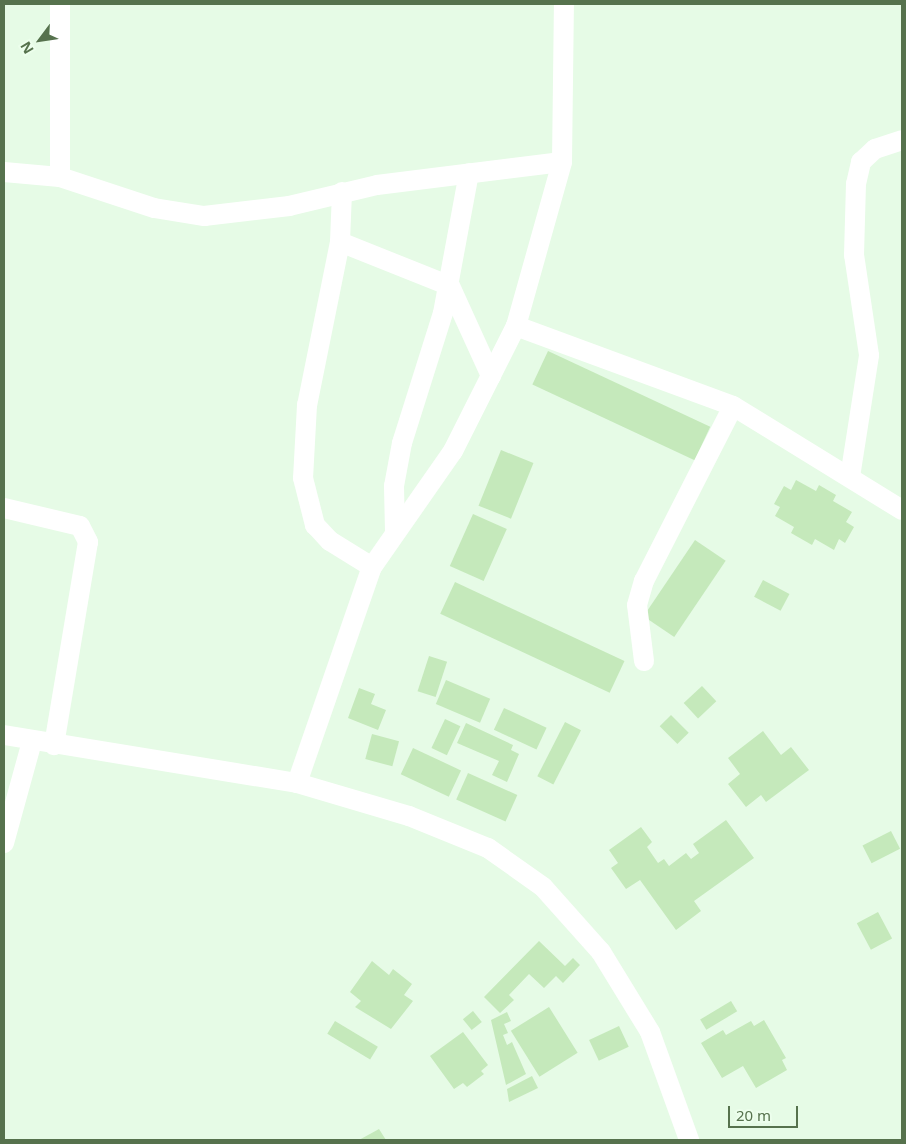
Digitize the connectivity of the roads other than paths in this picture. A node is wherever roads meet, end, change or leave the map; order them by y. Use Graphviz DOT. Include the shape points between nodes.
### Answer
graph roads {
  1 [pos="60,4"];
  2 [pos="564,4"];
  3 [pos="902,140"];
  4 [pos="562,162"];
  5 [pos="4,172"];
  6 [pos="470,173"];
  7 [pos="60,177"];
  8 [pos="342,192"];
  9 [pos="340,242"];
  10 [pos="450,286"];
  11 [pos="516,326"];
  12 [pos="491,376"];
  13 [pos="733,406"];
  14 [pos="850,477"];
  15 [pos="4,508"];
  16 [pos="902,510"];
  17 [pos="395,531"];
  18 [pos="372,567"];
  19 [pos="644,661"];
  20 [pos="4,734"];
  21 [pos="32,741"];
  22 [pos="54,745"];
  23 [pos="297,783"];
  24 [pos="4,843"];
  25 [pos="689,1140"];
  1 -- 7 [label="street"];
  2 -- 4 [label="street"];
  3 -- 14 [label="street" via="876,149 861,162 856,184 854,256 869,355"];
  4 -- 6 [label="street"];
  4 -- 11 [label="street"];
  5 -- 7 [label="street"];
  6 -- 8 [label="street"];
  6 -- 10 [label="street"];
  7 -- 8 [label="street" via="154,208 204,216 289,206"];
  8 -- 9 [label="street"];
  9 -- 10 [label="street"];
  9 -- 18 [label="street" via="307,405 303,478 315,526 330,541"];
  10 -- 12 [label="street"];
  10 -- 17 [label="street" via="402,442 394,486"];
  11 -- 12 [label="street"];
  11 -- 13 [label="street"];
  12 -- 17 [label="street" via="453,451"];
  13 -- 14 [label="street"];
  13 -- 19 [label="street" via="644,581 637,605"];
  14 -- 16 [label="street"];
  15 -- 22 [label="street" via="80,526 88,542"];
  17 -- 18 [label="street"];
  18 -- 23 [label="street"];
  20 -- 21 [label="street"];
  21 -- 22 [label="street"];
  21 -- 24 [label="street"];
  22 -- 23 [label="street"];
  23 -- 25 [label="street" via="409,816 488,848 542,887 601,952 650,1032"];
}
